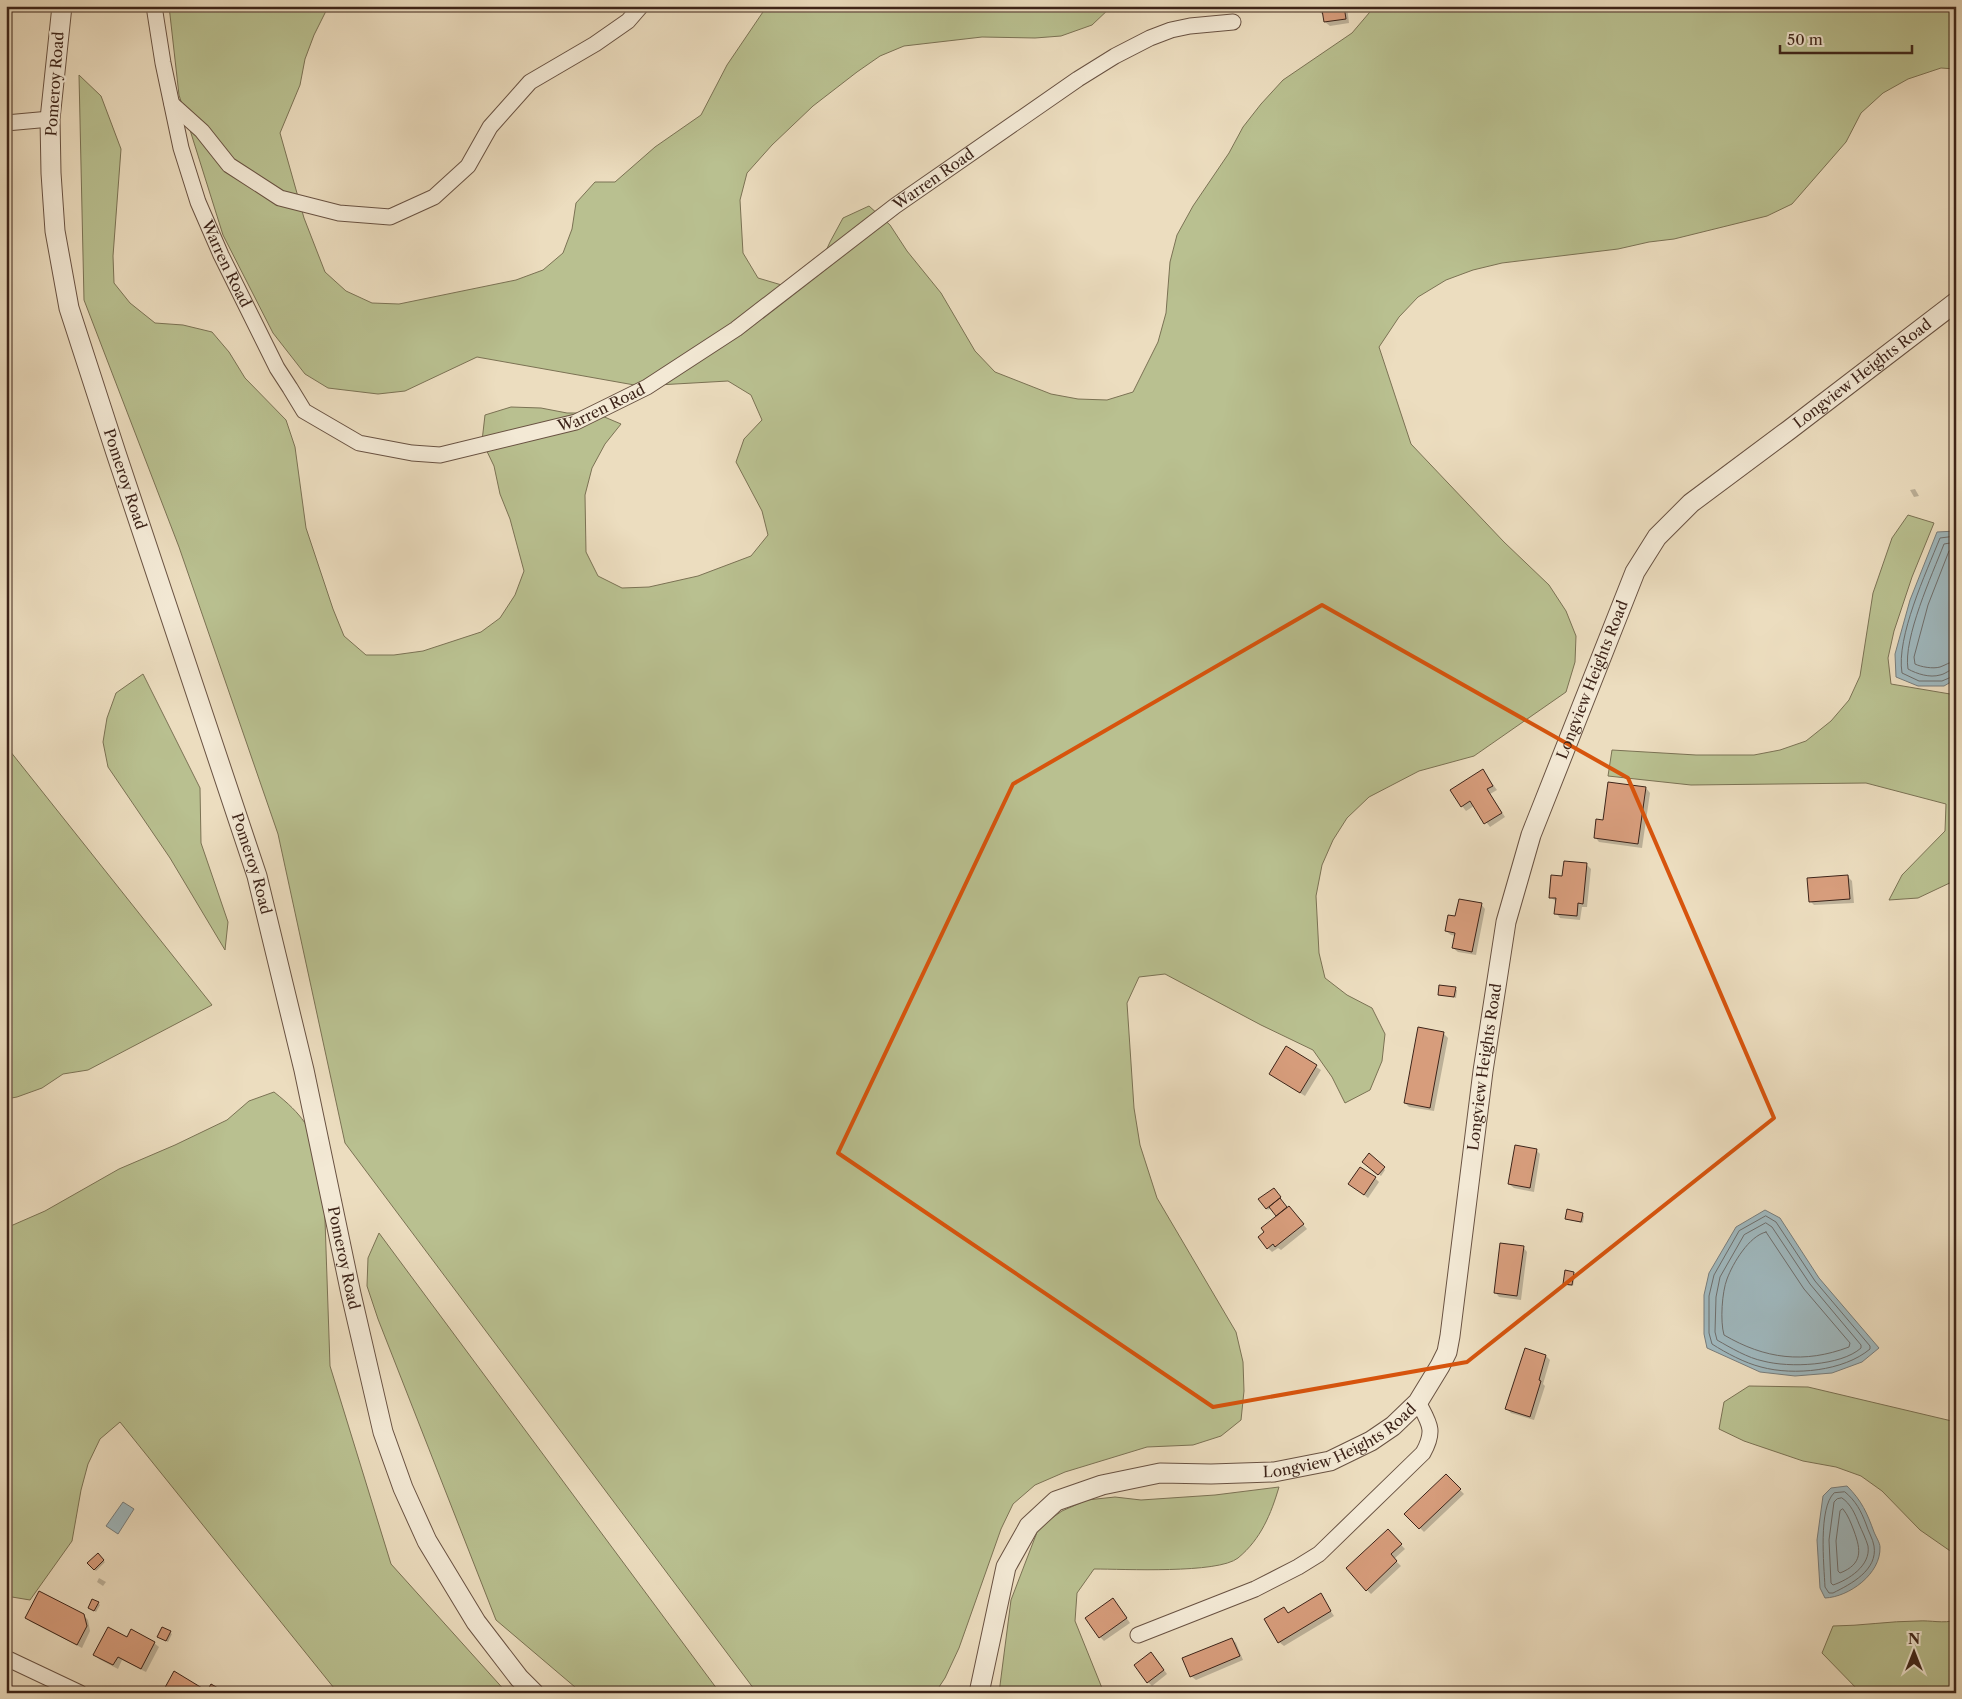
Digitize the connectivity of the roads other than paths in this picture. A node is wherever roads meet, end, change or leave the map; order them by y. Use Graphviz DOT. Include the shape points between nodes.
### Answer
graph roads {
  1 [pos="62,6"];
  2 [pos="154,6"];
  3 [pos="641,6"];
  4 [pos="1233,22"];
  5 [pos="172,104"];
  6 [pos="50,119"];
  7 [pos="6,123"];
  8 [pos="1956,302"];
  9 [pos="1418,1402"];
  10 [pos="1138,1635"];
  11 [pos="6,1658"];
  12 [pos="80,1693"];
  13 [pos="534,1693"];
  14 [pos="979,1693"];
  1 -- 6 [label="street, Pomeroy Road"];
  2 -- 5 [label="street, Warren Road"];
  3 -- 5 [label="street" via="628,21 595,44 530,82 490,127 468,166 434,197 390,217 338,213 280,198 229,165 202,131"];
  4 -- 5 [label="street, Warren Road" via="1171,30 1100,65 895,206 736,329 647,387 576,422 440,455 359,443 304,411 277,368 213,238 181,148"];
  6 -- 7 [label="street"];
  6 -- 13 [label="street, Pomeroy Road" via="54,221 69,308 257,876 304,1070 361,1343 383,1432 427,1542 476,1622"];
  8 -- 9 [label="street, Longview Heights Road" via="1690,503 1657,537 1634,572 1537,819 1506,922 1482,1080 1450,1336 1440,1366"];
  9 -- 10 [label="street" via="1432,1434 1423,1453 1319,1554 1255,1589"];
  9 -- 14 [label="street, Longview Heights Road" via="1393,1426 1371,1441 1330,1461 1274,1472 1160,1473 1102,1485 1056,1501 1029,1526 1006,1567"];
  11 -- 12 [label="street"];
}
